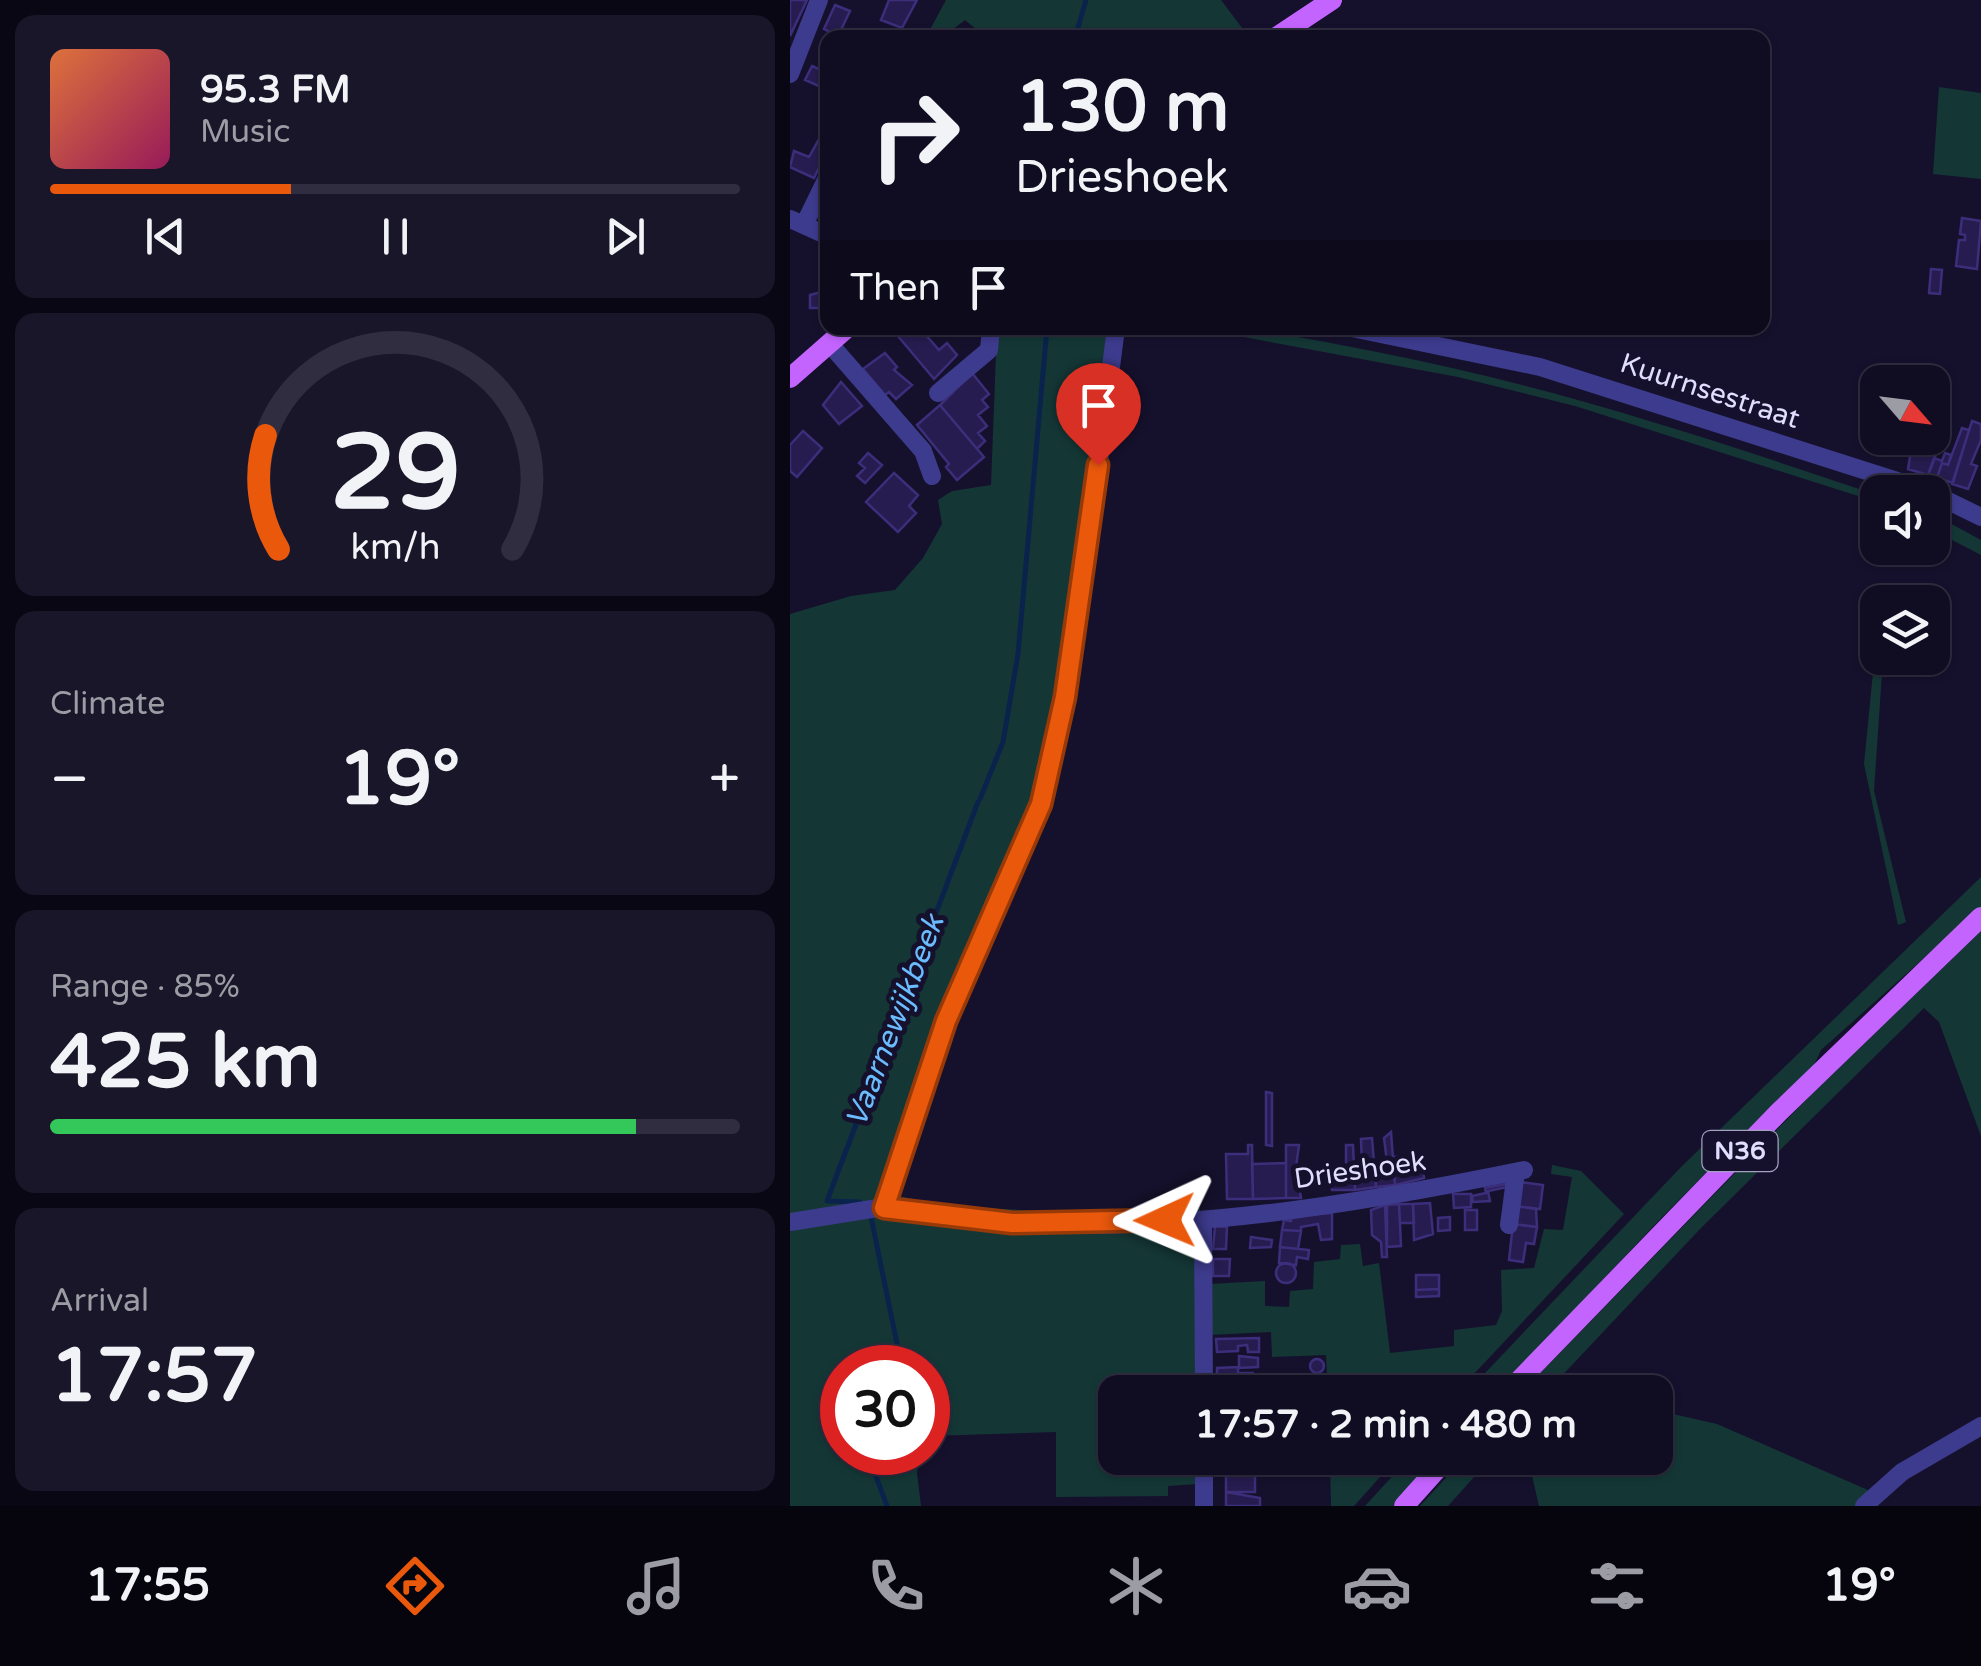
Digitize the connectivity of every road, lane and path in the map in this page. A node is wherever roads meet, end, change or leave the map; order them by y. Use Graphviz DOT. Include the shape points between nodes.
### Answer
graph roads {
  1 [pos="819,0"];
  2 [pos="1332,0"];
  3 [pos="1288,30"];
  4 [pos="790,74"];
  5 [pos="820,188"];
  6 [pos="797,222"];
  7 [pos="820,232"];
  8 [pos="839,335"];
  9 [pos="990,335"];
  10 [pos="1115,335"];
  11 [pos="1387,335"];
  12 [pos="829,343"];
  13 [pos="790,378"];
  14 [pos="938,394"];
  15 [pos="1876,475"];
  16 [pos="932,476"];
  17 [pos="1950,502"];
  18 [pos="1981,517"];
  19 [pos="1981,917"];
  20 [pos="884,1208"];
  21 [pos="1203,1220"];
  22 [pos="790,1222"];
  23 [pos="1509,1225"];
  24 [pos="1204,1375"];
  25 [pos="1524,1375"];
  26 [pos="1981,1426"];
  27 [pos="1204,1475"];
  28 [pos="1432,1475"];
  29 [pos="1204,1506"];
  30 [pos="1404,1506"];
  31 [pos="1864,1506"];
  1 -- 4 [label="street"];
  2 -- 3 [label="main road"];
  5 -- 6 [label="street"];
  6 -- 7 [label="street"];
  8 -- 12 [label="main road"];
  9 -- 14 [label="street" via="989,350"];
  10 -- 20 [label="street" via="1085,568 1045,790 946,1021"];
  11 -- 15 [label="street, Kuurnsestraat" via="1540,366"];
  12 -- 13 [label="main road"];
  12 -- 16 [label="street" via="923,451"];
  17 -- 18 [label="street, Kuurnsestraat"];
  19 -- 25 [label="main road, N36" via="1779,1112"];
  20 -- 21 [label="street, Drieshoek" via="1012,1223"];
  20 -- 22 [label="street, Drieshoek"];
  21 -- 23 [label="street, Drieshoek" via="1520,1171"];
  21 -- 24 [label="street"];
  26 -- 31 [label="street" via="1902,1472"];
  27 -- 29 [label="street"];
  28 -- 30 [label="main road"];
}
